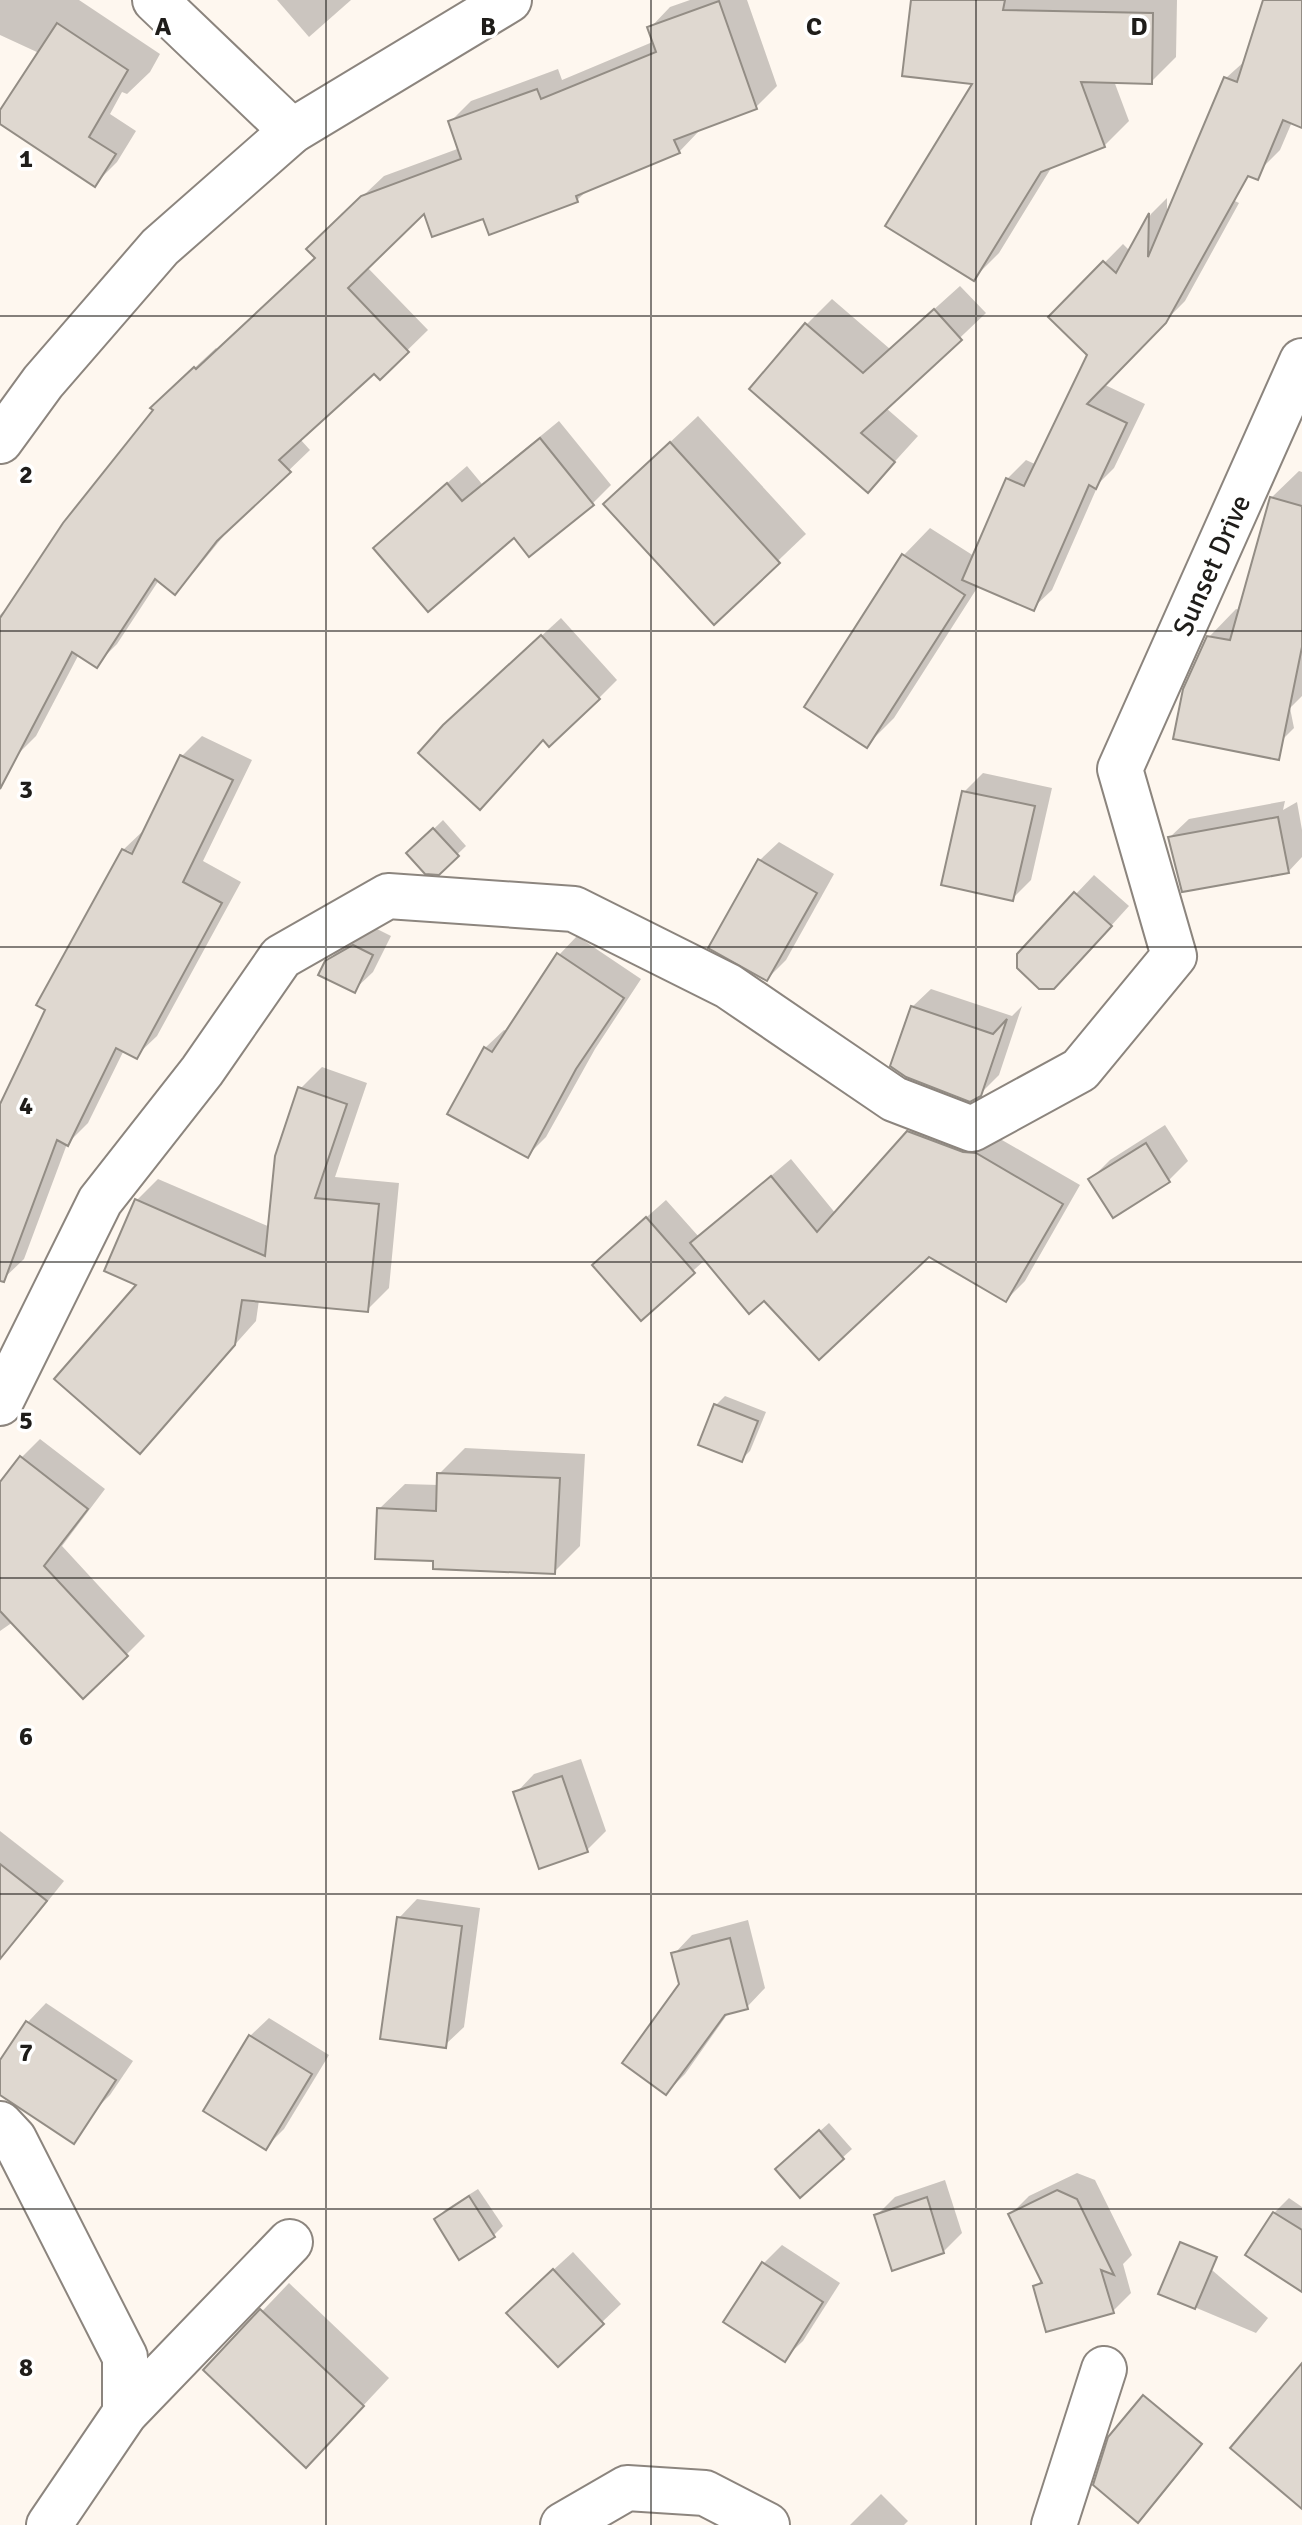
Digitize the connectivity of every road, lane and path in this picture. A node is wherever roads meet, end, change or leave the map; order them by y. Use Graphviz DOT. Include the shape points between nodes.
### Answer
graph roads {
  1 [pos="155,0"];
  2 [pos="509,0"];
  3 [pos="292,131"];
  4 [pos="1298,381"];
  5 [pos="0,441"];
  6 [pos="0,1403"];
  7 [pos="0,2124"];
  8 [pos="290,2242"];
  9 [pos="1104,2369"];
  10 [pos="125,2413"];
  11 [pos="49,2525"];
  12 [pos="563,2525"];
  13 [pos="767,2525"];
  14 [pos="1054,2525"];
  1 -- 3 [label="street"];
  2 -- 3 [label="street"];
  3 -- 5 [label="street" via="160,247 43,382"];
  4 -- 6 [label="street, Sunset Drive" via="1120,769 1174,956 1080,1070 972,1129 894,1099 728,986 574,909 388,896 281,957 202,1071 100,1201"];
  7 -- 10 [label="street" via="14,2139 125,2357"];
  8 -- 10 [label="street"];
  9 -- 14 [label="street"];
  10 -- 11 [label="street"];
  12 -- 13 [label="street" via="627,2488 705,2493"];
}
